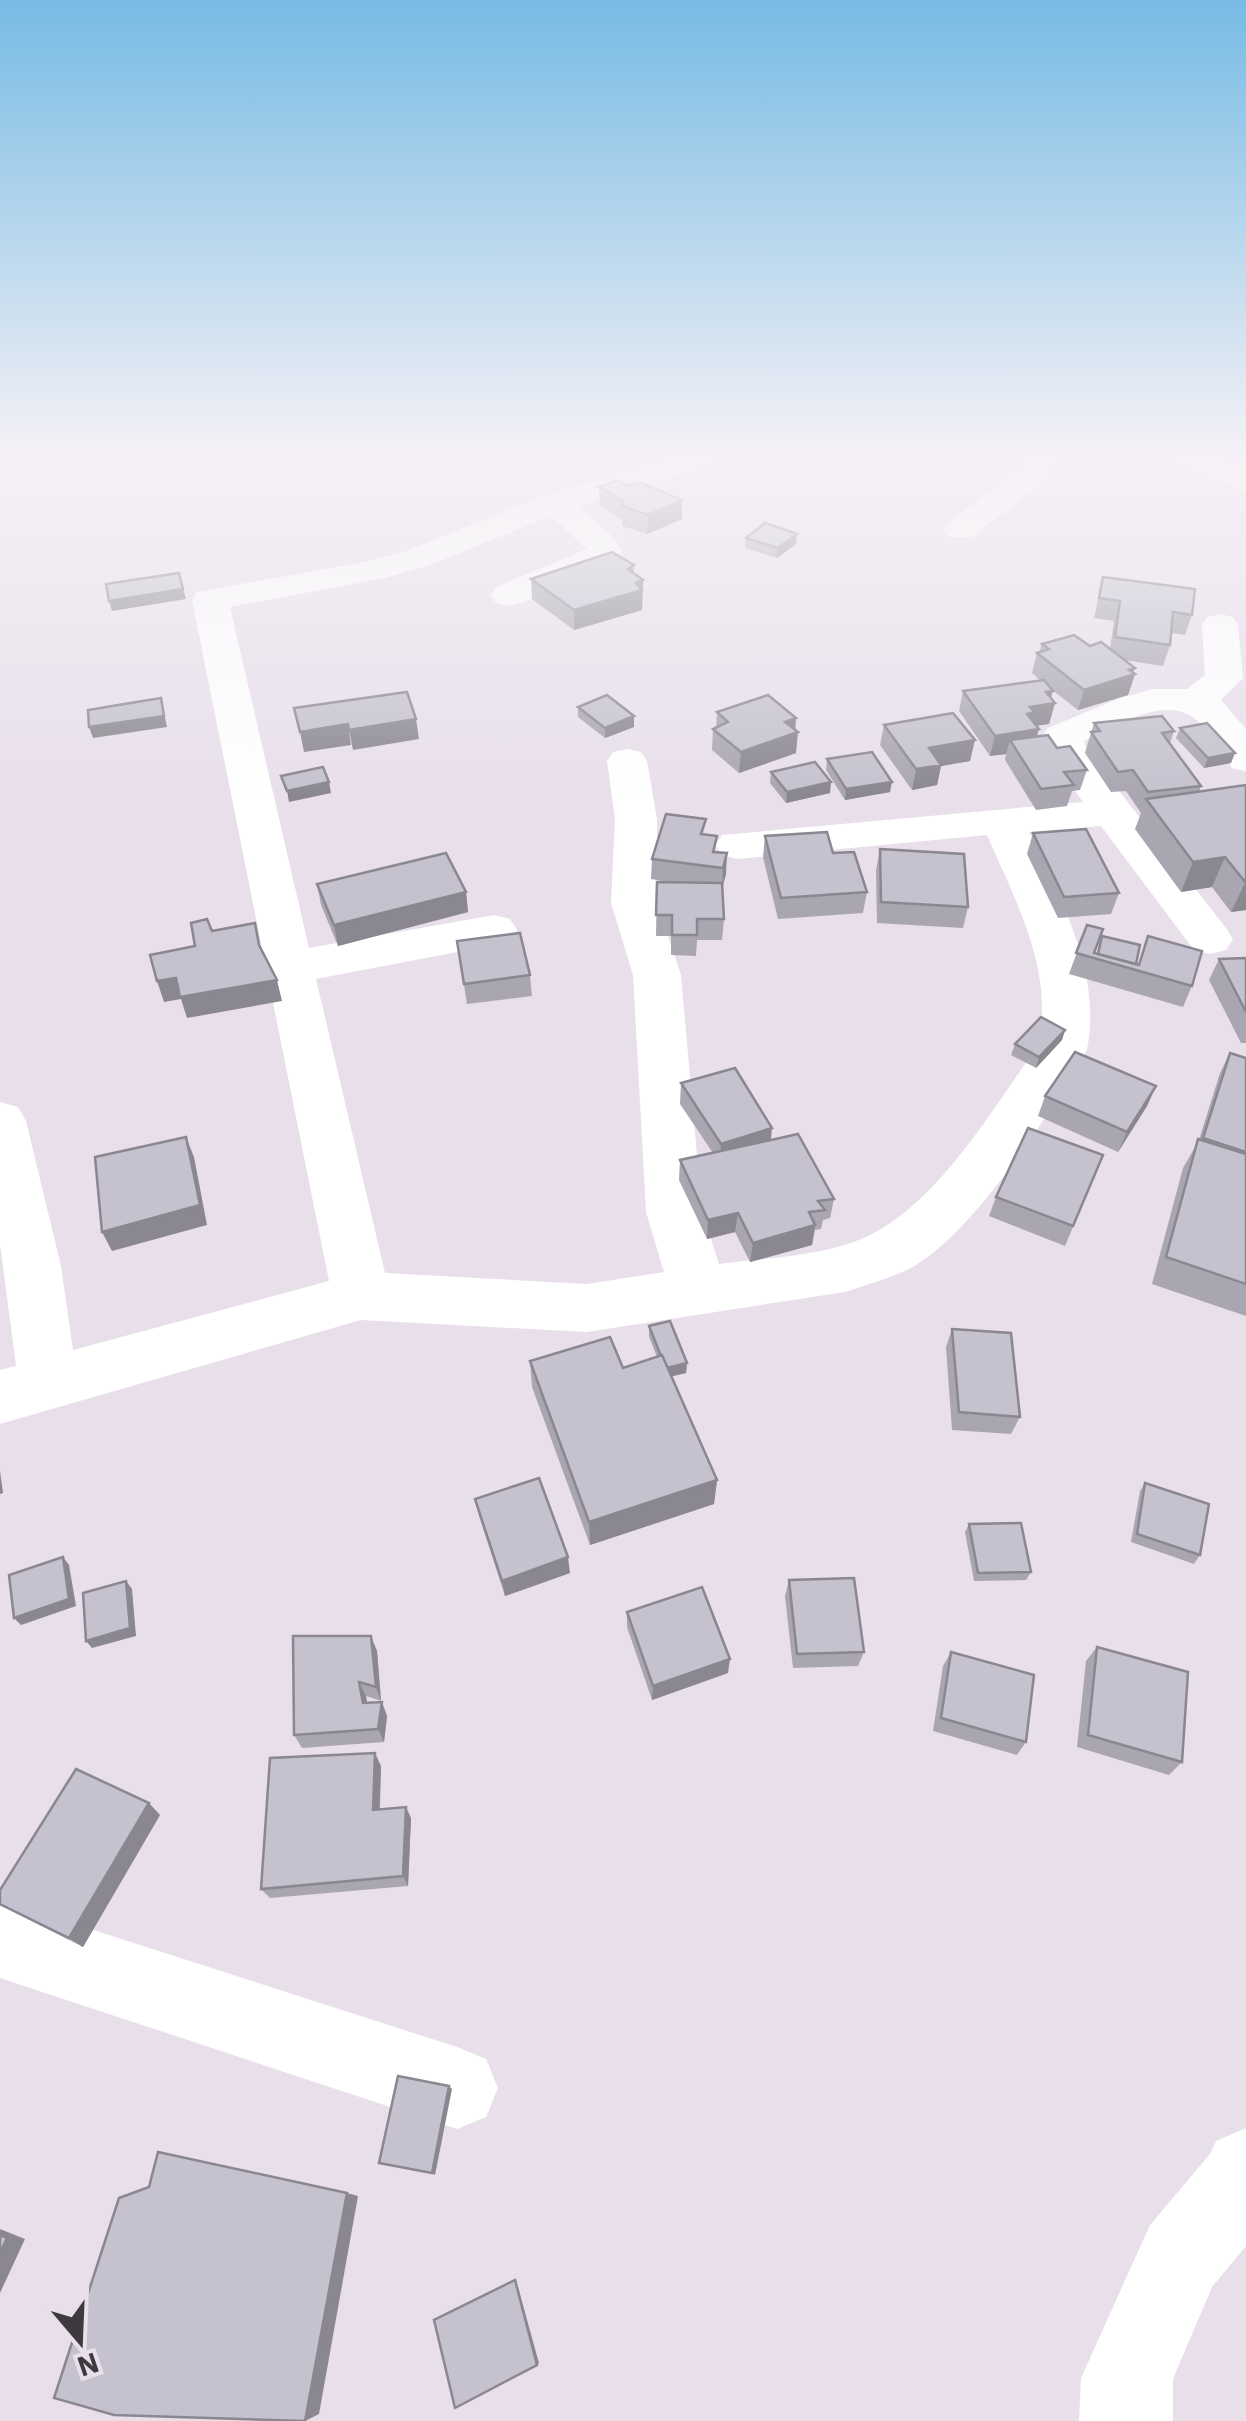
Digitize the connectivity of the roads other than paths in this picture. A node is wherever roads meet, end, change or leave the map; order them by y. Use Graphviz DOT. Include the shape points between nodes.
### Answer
graph roads {
  1 [pos="367,571"];
  2 [pos="566,571"];
  3 [pos="509,595"];
  4 [pos="1220,626"];
  5 [pos="1194,703"];
  6 [pos="1246,759"];
  7 [pos="627,761"];
  8 [pos="1116,812"];
  9 [pos="1002,821"];
  10 [pos="737,845"];
  11 [pos="494,930"];
  12 [pos="1210,939"];
  13 [pos="290,968"];
  14 [pos="0,1121"];
  15 [pos="699,1292"];
  16 [pos="360,1296"];
  17 [pos="24,1391"];
  18 [pos="0,1939"];
  19 [pos="457,2088"];
  20 [pos="1246,2171"];
  21 [pos="1126,2421"];
  1 -- 13 [label="street" via="210,600"];
  2 -- 3 [label="street"];
  4 -- 5 [label="street" via="1224,678"];
  5 -- 6 [label="street" via="1208,710"];
  5 -- 8 [label="street" via="1182,697 1129,708 1062,736"];
  7 -- 15 [label="street" via="636,819 634,904 657,975 674,1212"];
  8 -- 9 [label="street"];
  8 -- 12 [label="street"];
  9 -- 10 [label="street"];
  9 -- 15 [label="street" via="1065,985 1068,1033 1062,1050 967,1185 896,1249 845,1269"];
  11 -- 13 [label="street"];
  13 -- 16 [label="street"];
  14 -- 17 [label="street" via="33,1266"];
  15 -- 16 [label="street" via="587,1308"];
  16 -- 17 [label="street"];
  18 -- 19 [label="street"];
  20 -- 21 [label="street" via="1181,2256 1128,2378"];
}
